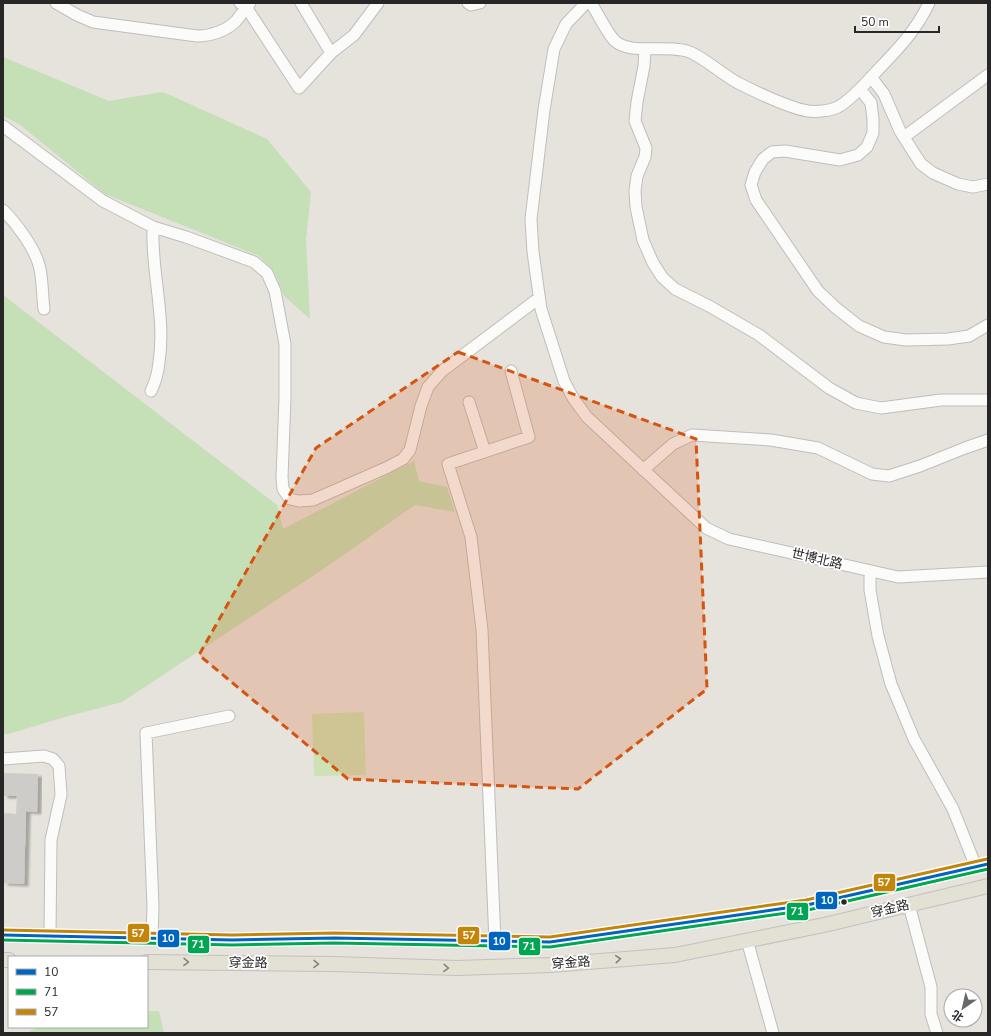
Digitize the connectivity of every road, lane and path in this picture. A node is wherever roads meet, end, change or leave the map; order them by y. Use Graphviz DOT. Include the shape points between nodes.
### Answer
graph roads {
  1 [pos="56,3"];
  2 [pos="301,3"];
  3 [pos="378,3"];
  4 [pos="468,3"];
  5 [pos="480,3"];
  6 [pos="586,3"];
  7 [pos="591,3"];
  8 [pos="929,3"];
  9 [pos="245,4"];
  10 [pos="645,49"];
  11 [pos="331,54"];
  12 [pos="988,75"];
  13 [pos="871,78"];
  14 [pos="860,89"];
  15 [pos="3,126"];
  16 [pos="904,137"];
  17 [pos="988,184"];
  18 [pos="3,210"];
  19 [pos="153,227"];
  20 [pos="539,298"];
  21 [pos="44,309"];
  22 [pos="988,325"];
  23 [pos="510,371"];
  24 [pos="151,390"];
  25 [pos="988,400"];
  26 [pos="469,402"];
  27 [pos="988,440"];
  28 [pos="485,452"];
  29 [pos="643,470"];
  30 [pos="870,571"];
  31 [pos="988,572"];
  32 [pos="230,716"];
  33 [pos="3,759"];
  34 [pos="982,865"];
  35 [pos="988,886"];
  36 [pos="909,905"];
  37 [pos="3,935"];
  38 [pos="50,936"];
  39 [pos="152,938"];
  40 [pos="747,940"];
  41 [pos="495,942"];
  42 [pos="148,962"];
  43 [pos="774,1033"];
  44 [pos="937,1033"];
  1 -- 9 [label="street" via="93,22 197,36 208,36 235,22"];
  2 -- 11 [label="street"];
  3 -- 11 [label="street" via="354,35"];
  4 -- 5 [label="street"];
  6 -- 20 [label="street, 世博北路" via="566,24 554,49 545,103 531,219"];
  7 -- 10 [label="street" via="615,42 626,47"];
  8 -- 13 [label="street" via="908,38"];
  9 -- 11 [label="street" via="298,88"];
  10 -- 14 [label="street" via="672,48 691,52 738,83 809,111 838,107"];
  10 -- 25 [label="street" via="635,121 646,148 637,176 636,207 643,240 653,264 662,277 675,288 759,335 829,388 856,403 881,408 941,400"];
  12 -- 16 [label="street"];
  13 -- 14 [label="street"];
  13 -- 16 [label="street" via="884,94"];
  14 -- 22 [label="street" via="871,104 873,119 873,133 866,147 858,155 840,160 785,151 772,152 763,159 755,172 751,185 756,200 818,291 859,326 884,337 906,340 969,336"];
  15 -- 19 [label="street" via="103,201"];
  16 -- 17 [label="street" via="921,164 933,173 958,184 973,187"];
  18 -- 21 [label="street" via="15,223 35,255 39,265"];
  19 -- 20 [label="street" via="254,262 267,273 275,291 285,344 282,489 290,499 299,501 313,500 403,459 410,450 428,387 442,371"];
  19 -- 24 [label="street" via="152,242 162,345 156,381"];
  20 -- 29 [label="street, 世博北路" via="564,381 573,398 588,417"];
  23 -- 28 [label="street" via="529,438"];
  26 -- 28 [label="street"];
  27 -- 29 [label="street" via="889,476 872,474 818,448 771,440 692,436 673,444"];
  28 -- 41 [label="street" via="448,464 471,537 482,630"];
  29 -- 30 [label="street, 世博北路" via="706,528 729,539"];
  30 -- 31 [label="street, 世博北路" via="898,577"];
  30 -- 34 [label="street" via="870,590 878,636 892,684 914,739"];
  32 -- 39 [label="street" via="146,733"];
  33 -- 38 [label="street" via="44,756 53,759 59,766 61,795 51,840"];
  34 -- 41 [label="main road, 穿金路" via="808,905 550,942"];
  35 -- 36 [label="main road, 穿金路"];
  36 -- 40 [label="main road, 穿金路"];
  36 -- 44 [label="street" via="931,987 931,1014"];
  37 -- 38 [label="main road, 穿金路"];
  38 -- 39 [label="main road, 穿金路"];
  39 -- 41 [label="main road, 穿金路" via="334,938"];
  42 -- 40 [label="main road, 穿金路, one-way" via="457,968 551,965 675,955"];
  40 -- 43 [label="street"];
}
